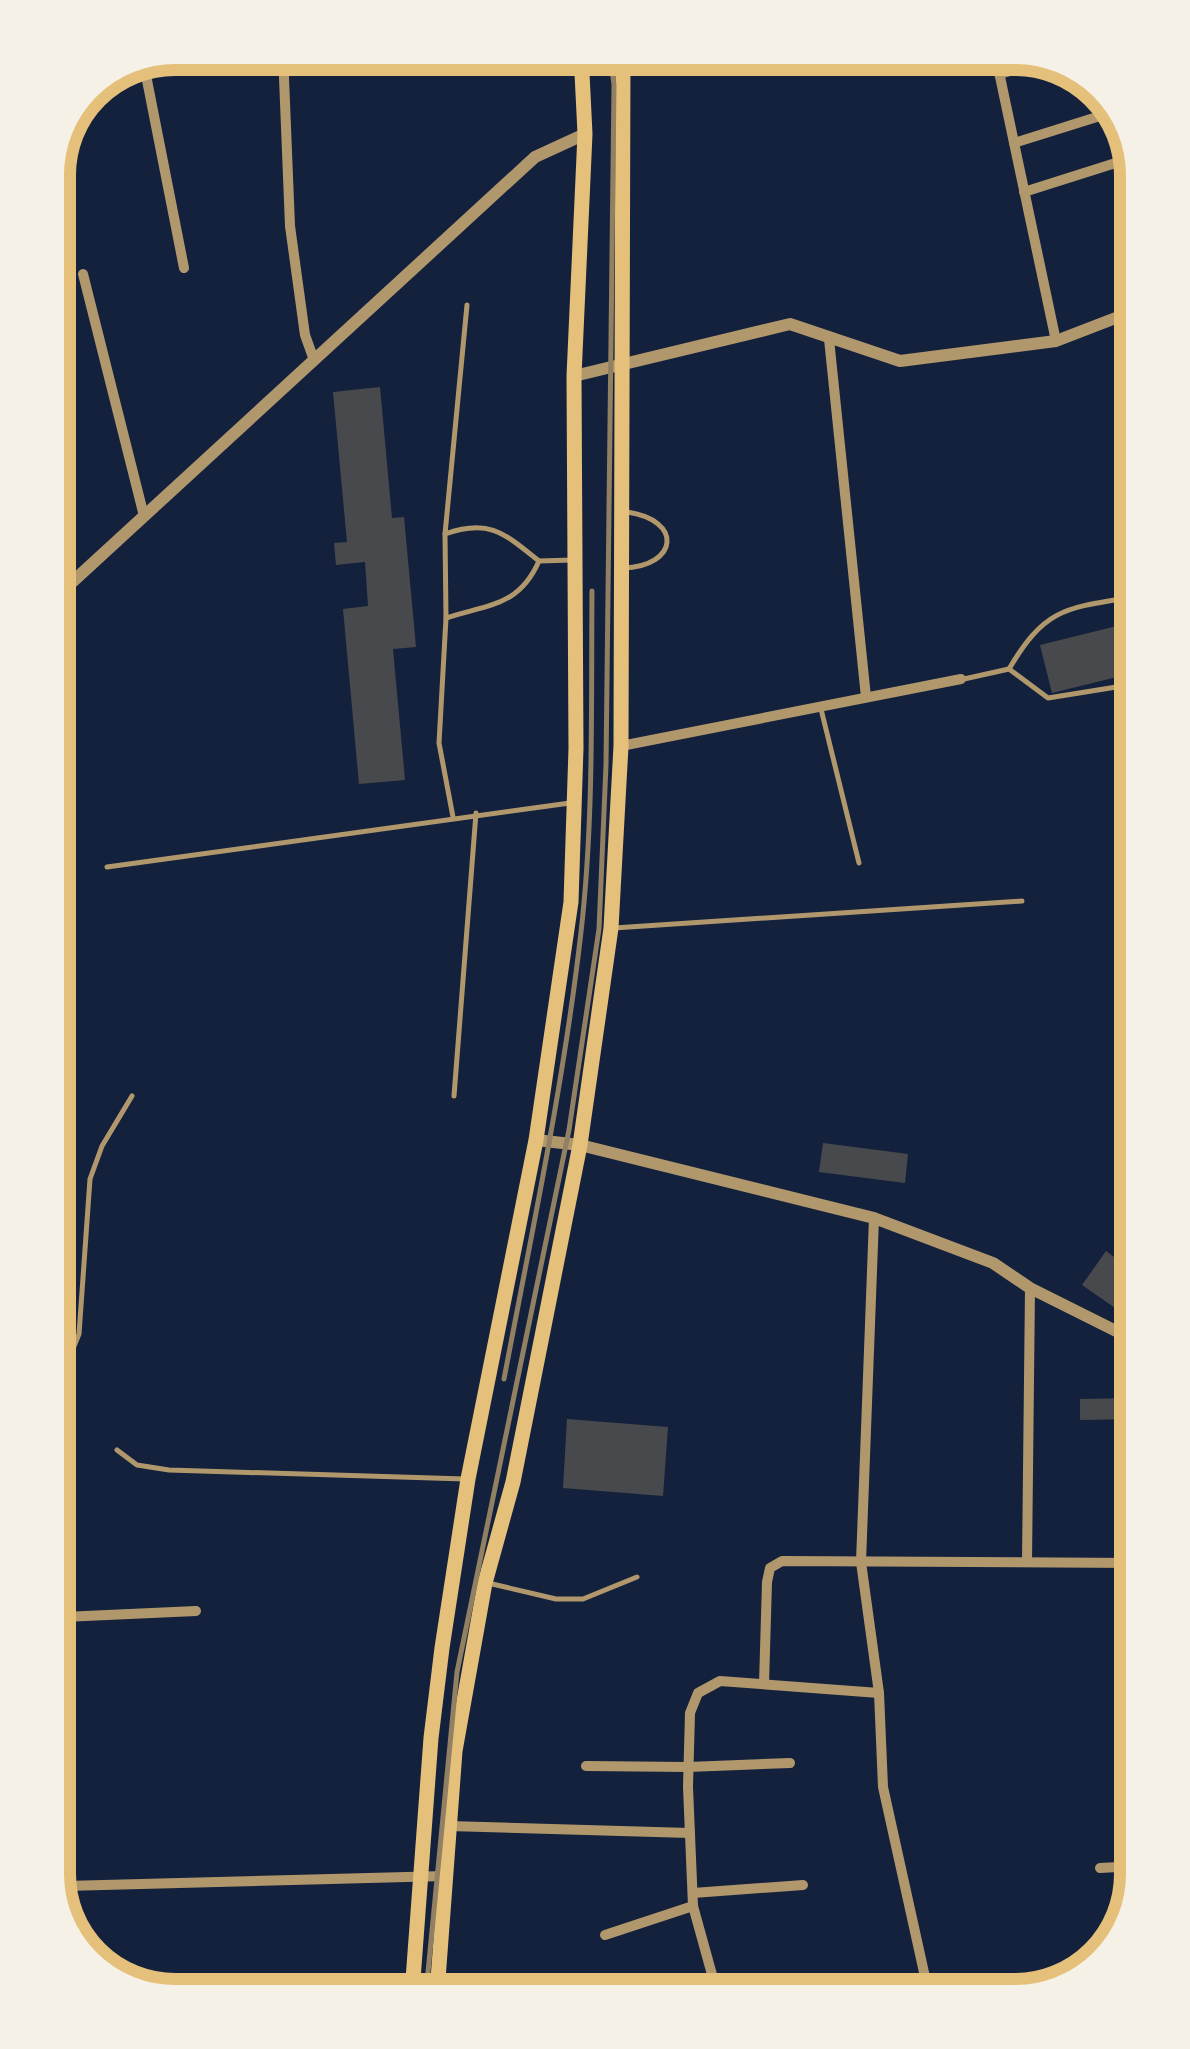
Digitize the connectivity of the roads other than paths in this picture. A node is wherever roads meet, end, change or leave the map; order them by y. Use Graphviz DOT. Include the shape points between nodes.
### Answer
graph roads {
  1 [pos="284,70"];
  2 [pos="582,70"];
  3 [pos="623,70"];
  4 [pos="998,70"];
  5 [pos="1012,70"];
  6 [pos="999,74"];
  7 [pos="146,75"];
  8 [pos="1101,116"];
  9 [pos="584,134"];
  10 [pos="1014,142"];
  11 [pos="1119,162"];
  12 [pos="1024,192"];
  13 [pos="184,268"];
  14 [pos="82,274"];
  15 [pos="467,305"];
  16 [pos="1120,316"];
  17 [pos="829,339"];
  18 [pos="1056,341"];
  19 [pos="314,360"];
  20 [pos="622,362"];
  21 [pos="574,376"];
  22 [pos="624,511"];
  23 [pos="144,516"];
  24 [pos="445,534"];
  25 [pos="576,559"];
  26 [pos="539,561"];
  27 [pos="623,568"];
  28 [pos="70,584"];
  29 [pos="1120,600"];
  30 [pos="446,618"];
  31 [pos="1008,669"];
  32 [pos="961,679"];
  33 [pos="1120,686"];
  34 [pos="866,697"];
  35 [pos="820,706"];
  36 [pos="622,746"];
  37 [pos="575,802"];
  38 [pos="476,814"];
  39 [pos="453,817"];
  40 [pos="859,863"];
  41 [pos="107,868"];
  42 [pos="1022,901"];
  43 [pos="611,928"];
  44 [pos="132,1096"];
  45 [pos="454,1096"];
  46 [pos="536,1140"];
  47 [pos="580,1145"];
  48 [pos="874,1218"];
  49 [pos="1030,1288"];
  50 [pos="1120,1333"];
  51 [pos="70,1356"];
  52 [pos="117,1450"];
  53 [pos="468,1478"];
  54 [pos="861,1562"];
  55 [pos="1027,1562"];
  56 [pos="1120,1563"];
  57 [pos="637,1577"];
  58 [pos="485,1582"];
  59 [pos="196,1611"];
  60 [pos="70,1617"];
  61 [pos="764,1684"];
  62 [pos="879,1693"];
  63 [pos="790,1763"];
  64 [pos="586,1766"];
  65 [pos="688,1768"];
  66 [pos="449,1826"];
  67 [pos="690,1833"];
  68 [pos="1120,1867"];
  69 [pos="1100,1868"];
  70 [pos="420,1874"];
  71 [pos="445,1876"];
  72 [pos="803,1885"];
  73 [pos="71,1886"];
  74 [pos="693,1894"];
  75 [pos="694,1906"];
  76 [pos="605,1936"];
  77 [pos="413,1979"];
  78 [pos="438,1979"];
  79 [pos="713,1979"];
  80 [pos="925,1979"];
  1 -- 19 [label="street" via="290,226"];
  2 -- 9 [label="main road"];
  3 -- 20 [label="main road"];
  4 -- 6 [label="street"];
  5 -- 6 [label="street"];
  6 -- 10 [label="street"];
  7 -- 13 [label="street"];
  8 -- 10 [label="street"];
  9 -- 19 [label="street" via="535,157"];
  9 -- 21 [label="main road"];
  10 -- 12 [label="street"];
  11 -- 12 [label="street"];
  12 -- 18 [label="street"];
  14 -- 23 [label="street"];
  15 -- 24 [label="lane"];
  16 -- 18 [label="street"];
  17 -- 18 [label="street" via="900,361"];
  17 -- 20 [label="street" via="790,324"];
  17 -- 34 [label="street"];
  19 -- 23 [label="street"];
  20 -- 21 [label="street"];
  20 -- 22 [label="main road"];
  21 -- 25 [label="main road"];
  22 -- 27 [label="main road"];
  22 -- 27 [label="lane" via="656,519 666,543 654,563"];
  23 -- 28 [label="street"];
  24 -- 26 [label="lane" via="482,525"];
  24 -- 30 [label="lane"];
  25 -- 26 [label="lane"];
  25 -- 37 [label="main road"];
  26 -- 30 [label="lane" via="519,594"];
  27 -- 36 [label="main road"];
  29 -- 31 [label="lane" via="1052,615"];
  30 -- 39 [label="lane" via="439,743"];
  31 -- 32 [label="lane"];
  31 -- 33 [label="lane" via="1048,698"];
  32 -- 34 [label="street"];
  34 -- 35 [label="street"];
  35 -- 36 [label="street"];
  35 -- 40 [label="lane"];
  36 -- 43 [label="main road"];
  37 -- 38 [label="lane"];
  37 -- 46 [label="main road" via="571,902"];
  38 -- 39 [label="lane"];
  38 -- 45 [label="lane"];
  39 -- 41 [label="lane"];
  42 -- 43 [label="lane"];
  43 -- 47 [label="main road"];
  44 -- 51 [label="lane" via="90,1179 79,1334"];
  46 -- 47 [label="street"];
  46 -- 53 [label="main road"];
  47 -- 48 [label="street"];
  47 -- 58 [label="main road" via="513,1482"];
  48 -- 49 [label="street" via="993,1262"];
  48 -- 54 [label="street"];
  49 -- 50 [label="street"];
  49 -- 55 [label="street"];
  52 -- 53 [label="lane" via="136,1465 169,1470"];
  53 -- 70 [label="main road" via="442,1648"];
  54 -- 55 [label="street"];
  54 -- 61 [label="street" via="795,1560 770,1568"];
  54 -- 62 [label="street"];
  55 -- 56 [label="street"];
  57 -- 58 [label="lane" via="583,1599"];
  58 -- 66 [label="main road" via="455,1751"];
  59 -- 60 [label="street"];
  61 -- 62 [label="street"];
  61 -- 65 [label="street" via="720,1681 698,1694 690,1712"];
  62 -- 80 [label="street" via="883,1786"];
  63 -- 65 [label="street"];
  64 -- 65 [label="street"];
  65 -- 67 [label="street"];
  66 -- 67 [label="street"];
  66 -- 71 [label="main road"];
  67 -- 74 [label="street"];
  68 -- 69 [label="street"];
  70 -- 71 [label="street"];
  70 -- 73 [label="street"];
  70 -- 77 [label="main road"];
  71 -- 78 [label="main road"];
  72 -- 74 [label="street"];
  74 -- 75 [label="street"];
  75 -- 76 [label="street"];
  75 -- 79 [label="street"];
}
